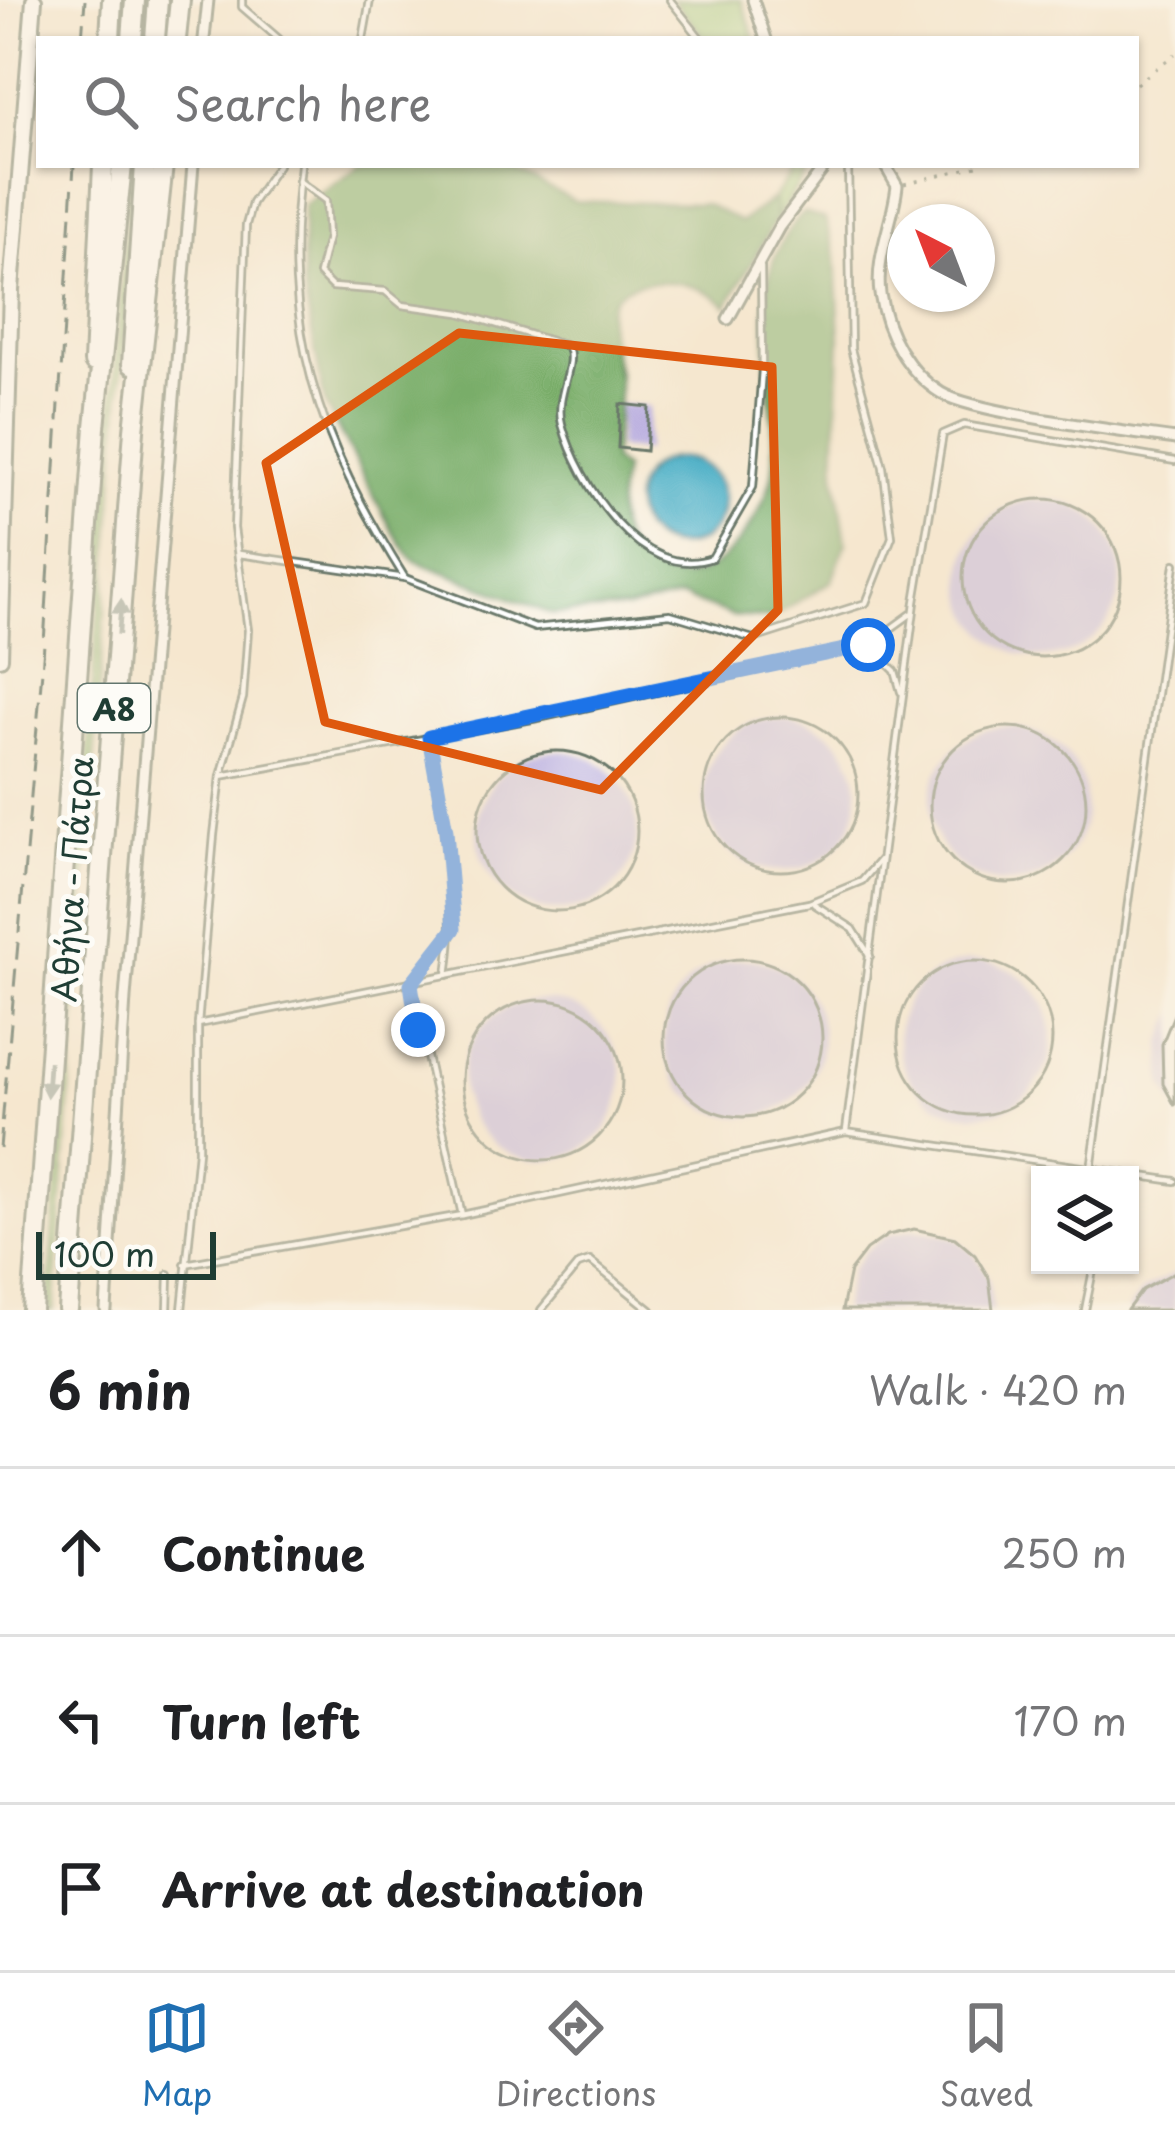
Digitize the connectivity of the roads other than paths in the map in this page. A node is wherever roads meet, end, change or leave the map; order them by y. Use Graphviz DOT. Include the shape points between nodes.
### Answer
graph roads {
  1 [pos="34,0"];
  2 [pos="112,0"];
  3 [pos="135,0"];
  4 [pos="158,0"];
  5 [pos="180,0"];
  6 [pos="208,0"];
  7 [pos="242,0"];
  8 [pos="370,0"];
  9 [pos="670,0"];
  10 [pos="753,0"];
  11 [pos="110,36"];
  12 [pos="132,36"];
  13 [pos="155,36"];
  14 [pos="176,36"];
  15 [pos="204,36"];
  16 [pos="276,36"];
  17 [pos="364,36"];
  18 [pos="699,36"];
  19 [pos="765,36"];
  20 [pos="103,168"];
  21 [pos="122,168"];
  22 [pos="145,168"];
  23 [pos="163,168"];
  24 [pos="193,168"];
  25 [pos="276,168"];
  26 [pos="301,168"];
  27 [pos="824,168"];
  28 [pos="848,168"];
  29 [pos="888,168"];
  30 [pos="299,181"];
  31 [pos="761,260"];
  32 [pos="728,319"];
  33 [pos="95,427"];
  34 [pos="134,430"];
  35 [pos="1175,439"];
  36 [pos="1175,460"];
  37 [pos="239,554"];
  38 [pos="1175,564"];
  39 [pos="405,578"];
  40 [pos="914,610"];
  41 [pos="868,645"];
  42 [pos="0,658"];
  43 [pos="902,700"];
  44 [pos="429,737"];
  45 [pos="221,776"];
  46 [pos="884,854"];
  47 [pos="808,903"];
  48 [pos="454,929"];
  49 [pos="870,956"];
  50 [pos="448,976"];
  51 [pos="411,984"];
  52 [pos="198,1024"];
  53 [pos="846,1132"];
  54 [pos="1071,1166"];
  55 [pos="1091,1166"];
  56 [pos="1139,1177"];
  57 [pos="1175,1181"];
  58 [pos="462,1215"];
  59 [pos="185,1264"];
  60 [pos="169,1274"];
  61 [pos="1092,1274"];
  62 [pos="32,1310"];
  63 [pos="68,1310"];
  64 [pos="106,1310"];
  65 [pos="168,1310"];
  66 [pos="184,1310"];
  67 [pos="541,1310"];
  68 [pos="651,1310"];
  69 [pos="1085,1310"];
  1 -- 42 [label="street" via="11,290"];
  2 -- 11 [label="highway"];
  3 -- 12 [label="highway"];
  4 -- 13 [label="highway"];
  5 -- 14 [label="highway"];
  6 -- 15 [label="street"];
  7 -- 16 [label="lane"];
  8 -- 17 [label="lane"];
  9 -- 18 [label="lane"];
  10 -- 19 [label="street"];
  20 -- 33 [label="highway"];
  21 -- 33 [label="highway, Αθήνα - Πάτρα / Α8"];
  22 -- 34 [label="highway" via="132,324"];
  23 -- 34 [label="highway, Αθήνα - Πάτρα / Α8"];
  24 -- 64 [label="street"];
  25 -- 37 [label="lane" via="246,225"];
  26 -- 30 [label="lane"];
  27 -- 31 [label="street"];
  28 -- 39 [label="lane" via="851,349 883,467 892,537 866,603 753,639 670,614 535,628"];
  29 -- 35 [label="street" via="897,186 880,292 895,340 921,377 963,401"];
  30 -- 31 [label="lane" via="326,201 319,274 332,287 385,291 402,305 460,313 567,346 572,365 559,393 569,444 604,504 652,555 672,563 712,557 753,487"];
  30 -- 39 [label="lane" via="297,293 317,408"];
  31 -- 32 [label="street"];
  33 -- 62 [label="highway, Αθήνα - Πάτρα / Α8, one-way"];
  63 -- 34 [label="highway, Αθήνα - Πάτρα / Α8, one-way"];
  36 -- 40 [label="lane" via="952,426 939,447"];
  37 -- 39 [label="lane"];
  37 -- 45 [label="lane" via="248,609 243,698"];
  38 -- 55 [label="lane"];
  40 -- 41 [label="lane"];
  40 -- 43 [label="lane"];
  41 -- 43 [label="lane" via="895,671"];
  41 -- 44 [label="lane"];
  43 -- 46 [label="lane"];
  44 -- 45 [label="lane"];
  44 -- 48 [label="lane"];
  45 -- 52 [label="lane"];
  46 -- 47 [label="lane" via="862,881"];
  46 -- 49 [label="lane"];
  47 -- 49 [label="lane" via="837,915"];
  47 -- 50 [label="lane"];
  48 -- 50 [label="lane"];
  48 -- 51 [label="lane"];
  49 -- 53 [label="lane"];
  50 -- 51 [label="lane"];
  51 -- 52 [label="lane"];
  51 -- 58 [label="lane"];
  52 -- 59 [label="lane" via="198,1151"];
  53 -- 54 [label="lane"];
  53 -- 58 [label="lane"];
  56 -- 57 [label="lane"];
  58 -- 59 [label="lane"];
  59 -- 66 [label="lane"];
  60 -- 65 [label="lane"];
  61 -- 69 [label="lane"];
  67 -- 68 [label="lane" via="578,1264 590,1261"];
}
